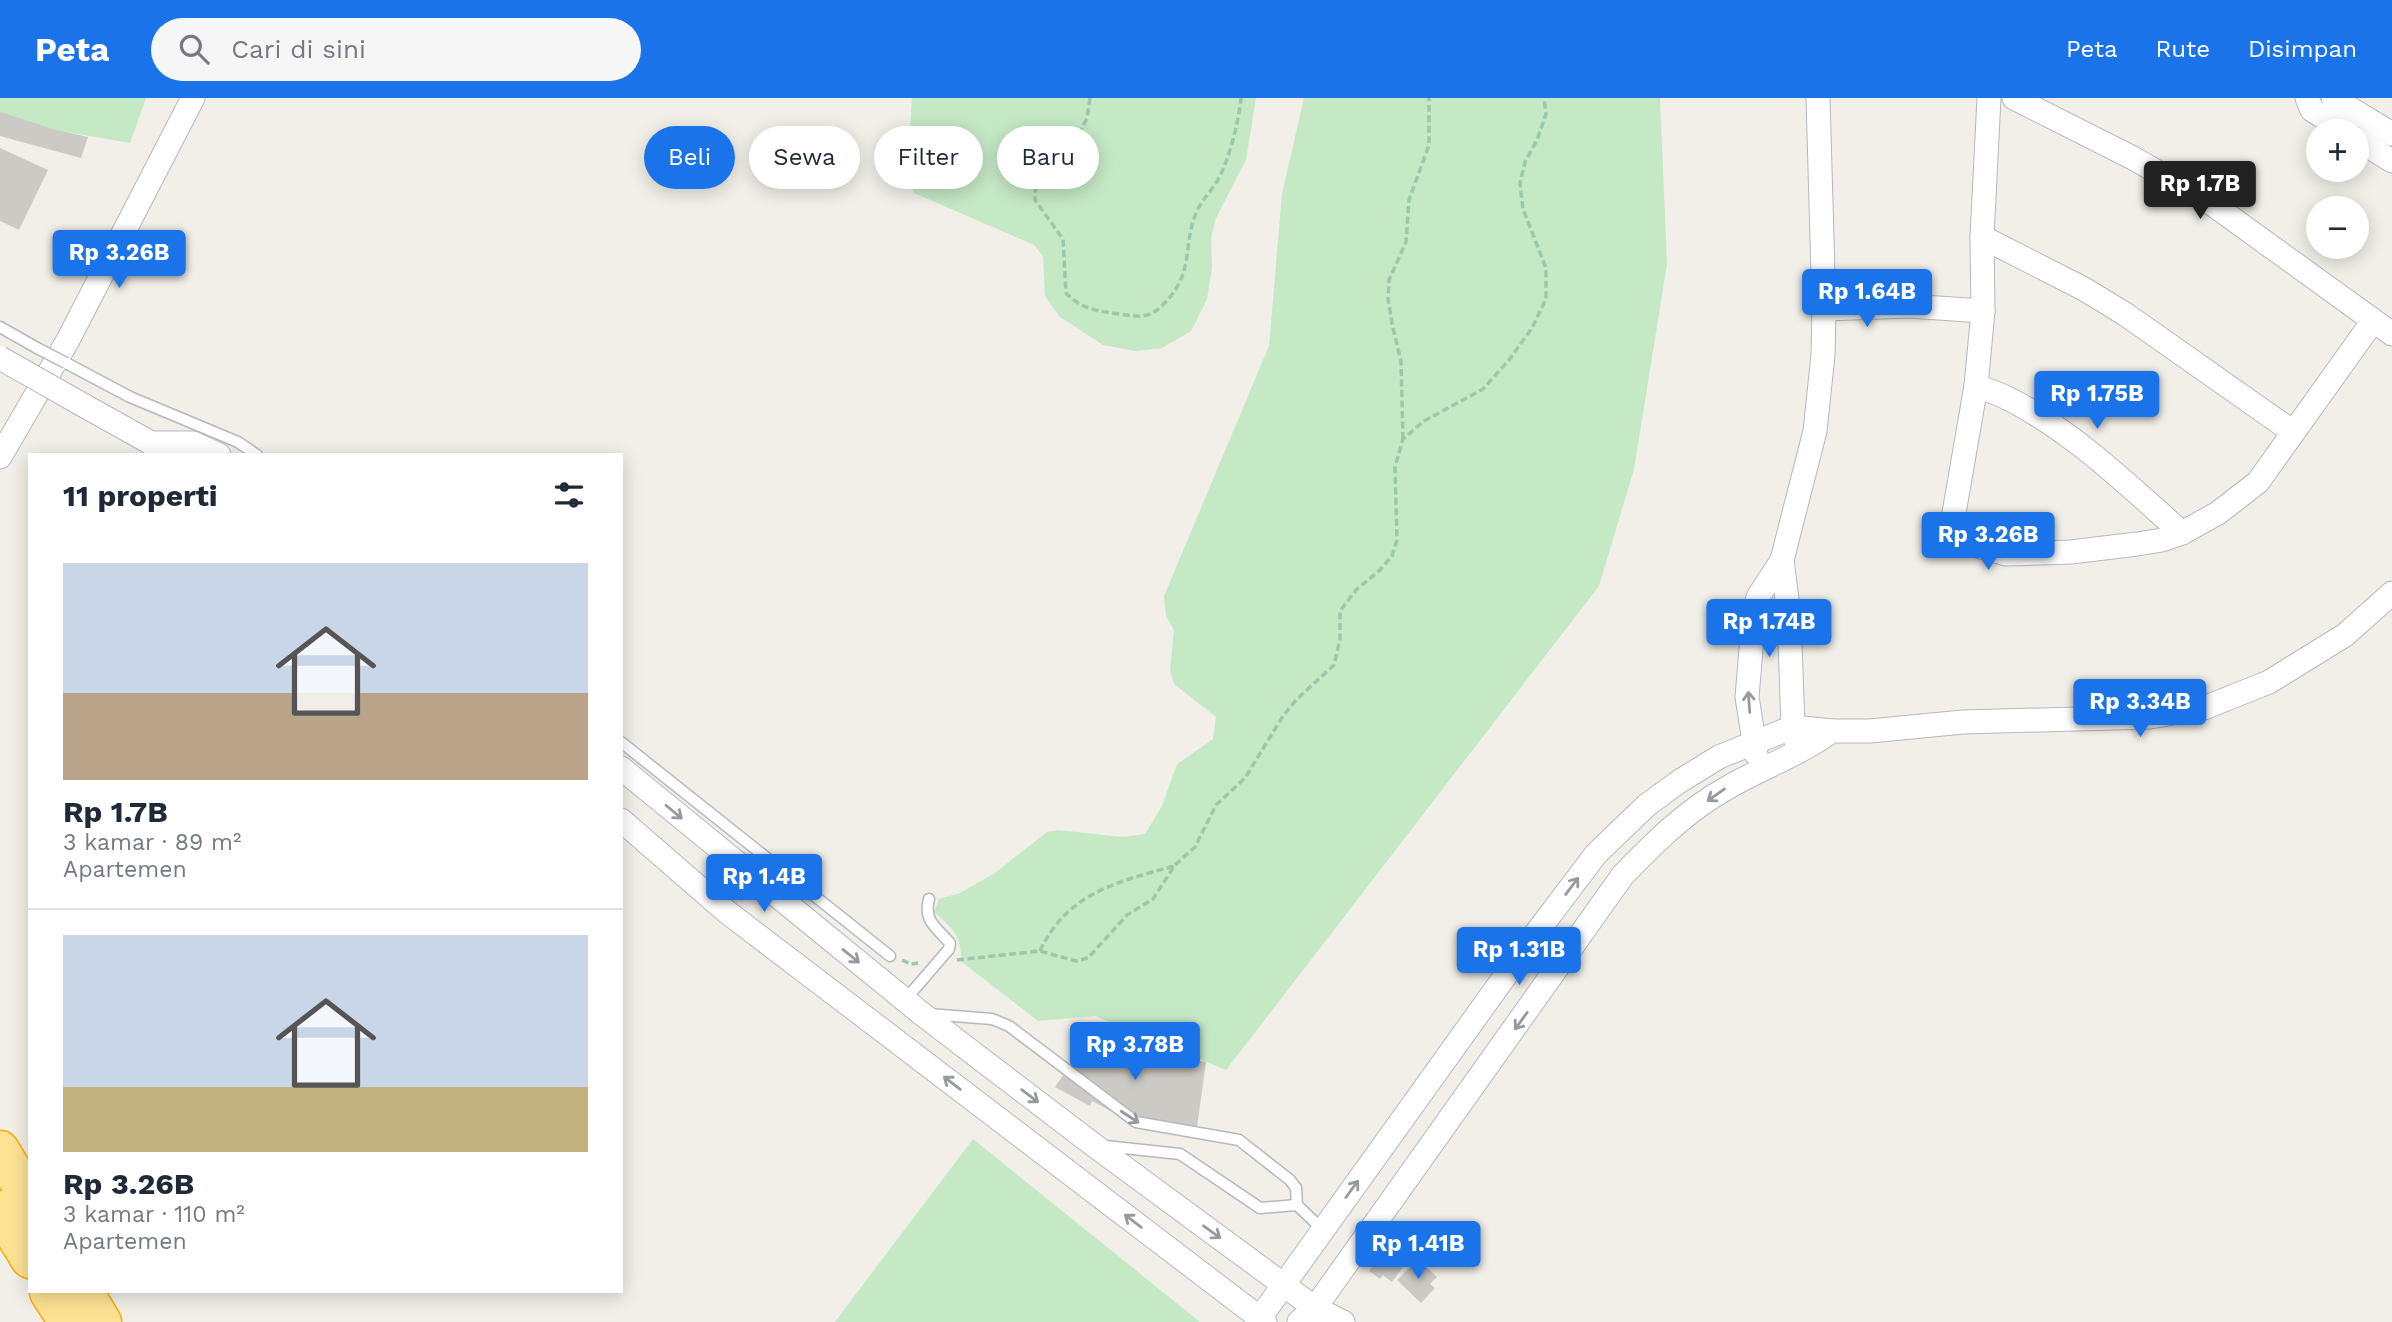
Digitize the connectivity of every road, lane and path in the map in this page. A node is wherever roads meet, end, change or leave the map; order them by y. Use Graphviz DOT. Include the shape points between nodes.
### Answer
graph roads {
  1 [pos="193,98"];
  2 [pos="1090,98"];
  3 [pos="1241,98"];
  4 [pos="1429,98"];
  5 [pos="1544,98"];
  6 [pos="1818,98"];
  7 [pos="1989,98"];
  8 [pos="2014,98"];
  9 [pos="2306,98"];
  10 [pos="2333,98"];
  11 [pos="2327,119"];
  12 [pos="2392,134"];
  13 [pos="2369,147"];
  14 [pos="2392,161"];
  15 [pos="1982,237"];
  16 [pos="1824,309"];
  17 [pos="1983,311"];
  18 [pos="0,327"];
  19 [pos="2383,327"];
  20 [pos="0,358"];
  21 [pos="1976,386"];
  22 [pos="2293,432"];
  23 [pos="1403,439"];
  24 [pos="157,449"];
  25 [pos="215,453"];
  26 [pos="254,453"];
  27 [pos="0,457"];
  28 [pos="2182,533"];
  29 [pos="1782,560"];
  30 [pos="2392,593"];
  31 [pos="1793,727"];
  32 [pos="1832,732"];
  33 [pos="1754,741"];
  34 [pos="623,744"];
  35 [pos="1798,752"];
  36 [pos="1760,769"];
  37 [pos="623,770"];
  38 [pos="623,822"];
  39 [pos="1175,866"];
  40 [pos="929,899"];
  41 [pos="1531,940"];
  42 [pos="1040,951"];
  43 [pos="890,956"];
  44 [pos="940,961"];
  45 [pos="1563,963"];
  46 [pos="914,1007"];
  47 [pos="1095,1146"];
  48 [pos="0,1150"];
  49 [pos="1069,1173"];
  50 [pos="28,1197"];
  51 [pos="1297,1205"];
  52 [pos="0,1210"];
  53 [pos="1323,1230"];
  54 [pos="28,1256"];
  55 [pos="1285,1285"];
  56 [pos="51,1293"];
  57 [pos="85,1293"];
  58 [pos="1307,1315"];
  59 [pos="1260,1320"];
  60 [pos="68,1322"];
  61 [pos="102,1322"];
  62 [pos="1343,1322"];
  1 -- 27 [label="street" via="68,340"];
  2 -- 3 [label="path" via="1081,130 1036,187 1035,200 1063,239 1066,293 1093,311 1139,317 1157,313 1184,274 1196,214 1220,178"];
  4 -- 23 [label="path" via="1429,145 1409,200 1406,242 1388,280 1401,362"];
  5 -- 23 [label="path" via="1546,114 1520,184 1523,209 1546,268 1546,299 1509,360 1483,389 1424,421"];
  6 -- 16 [label="street"];
  7 -- 15 [label="street"];
  8 -- 19 [label="street" via="2208,201"];
  9 -- 11 [label="street" via="2312,110"];
  10 -- 12 [label="street"];
  13 -- 14 [label="street"];
  15 -- 17 [label="street"];
  15 -- 22 [label="street" via="2125,314"];
  16 -- 17 [label="street" via="1909,306"];
  16 -- 29 [label="street" via="1815,431"];
  17 -- 21 [label="street"];
  18 -- 26 [label="lane, bridge" via="130,397"];
  19 -- 22 [label="street"];
  20 -- 24 [label="street, bridge"];
  21 -- 28 [label="street" via="2009,398 2056,426"];
  21 -- 28 [label="street" via="1954,513 1961,534 1977,547 2006,554 2071,552 2162,540"];
  22 -- 28 [label="street" via="2258,482"];
  23 -- 39 [label="path" via="1395,467 1397,540 1392,556 1340,611 1334,665 1283,716 1245,778 1216,805 1195,847"];
  24 -- 25 [label="street" via="193,443"];
  29 -- 31 [label="street"];
  33 -- 29 [label="street, one-way" via="1747,697 1754,614 1758,597"];
  30 -- 32 [label="street" via="2345,635 2269,682 2204,708 2150,717 1963,722"];
  31 -- 32 [label="street"];
  31 -- 33 [label="street"];
  31 -- 35 [label="street"];
  32 -- 35 [label="street"];
  33 -- 36 [label="street"];
  41 -- 33 [label="street, one-way" via="1596,854 1647,806 1680,780"];
  34 -- 43 [label="lane"];
  35 -- 36 [label="street"];
  36 -- 45 [label="street, one-way" via="1666,830 1623,876"];
  37 -- 46 [label="street, one-way"];
  49 -- 38 [label="street, one-way" via="727,912"];
  39 -- 42 [label="path" via="1121,881 1084,899 1059,920"];
  39 -- 42 [label="path" via="1153,900 1127,915 1088,958 1076,961"];
  40 -- 44 [label="lane" via="928,917 950,943"];
  41 -- 45 [label="street"];
  53 -- 41 [label="street, one-way"];
  42 -- 44 [label="path"];
  43 -- 44 [label="path" via="911,964"];
  44 -- 46 [label="lane"];
  45 -- 58 [label="street, one-way"];
  46 -- 47 [label="street, one-way"];
  46 -- 51 [label="lane, one-way" via="992,1019 1009,1026 1136,1122 1239,1140 1290,1180 1296,1188"];
  47 -- 49 [label="street"];
  47 -- 51 [label="lane" via="1180,1154 1260,1208"];
  47 -- 55 [label="street, one-way"];
  48 -- 50 [label="highway"];
  59 -- 49 [label="street, one-way"];
  51 -- 53 [label="lane"];
  52 -- 54 [label="highway"];
  53 -- 55 [label="street"];
  55 -- 58 [label="street"];
  55 -- 59 [label="street"];
  56 -- 60 [label="highway"];
  57 -- 61 [label="highway"];
  58 -- 62 [label="street"];
}
